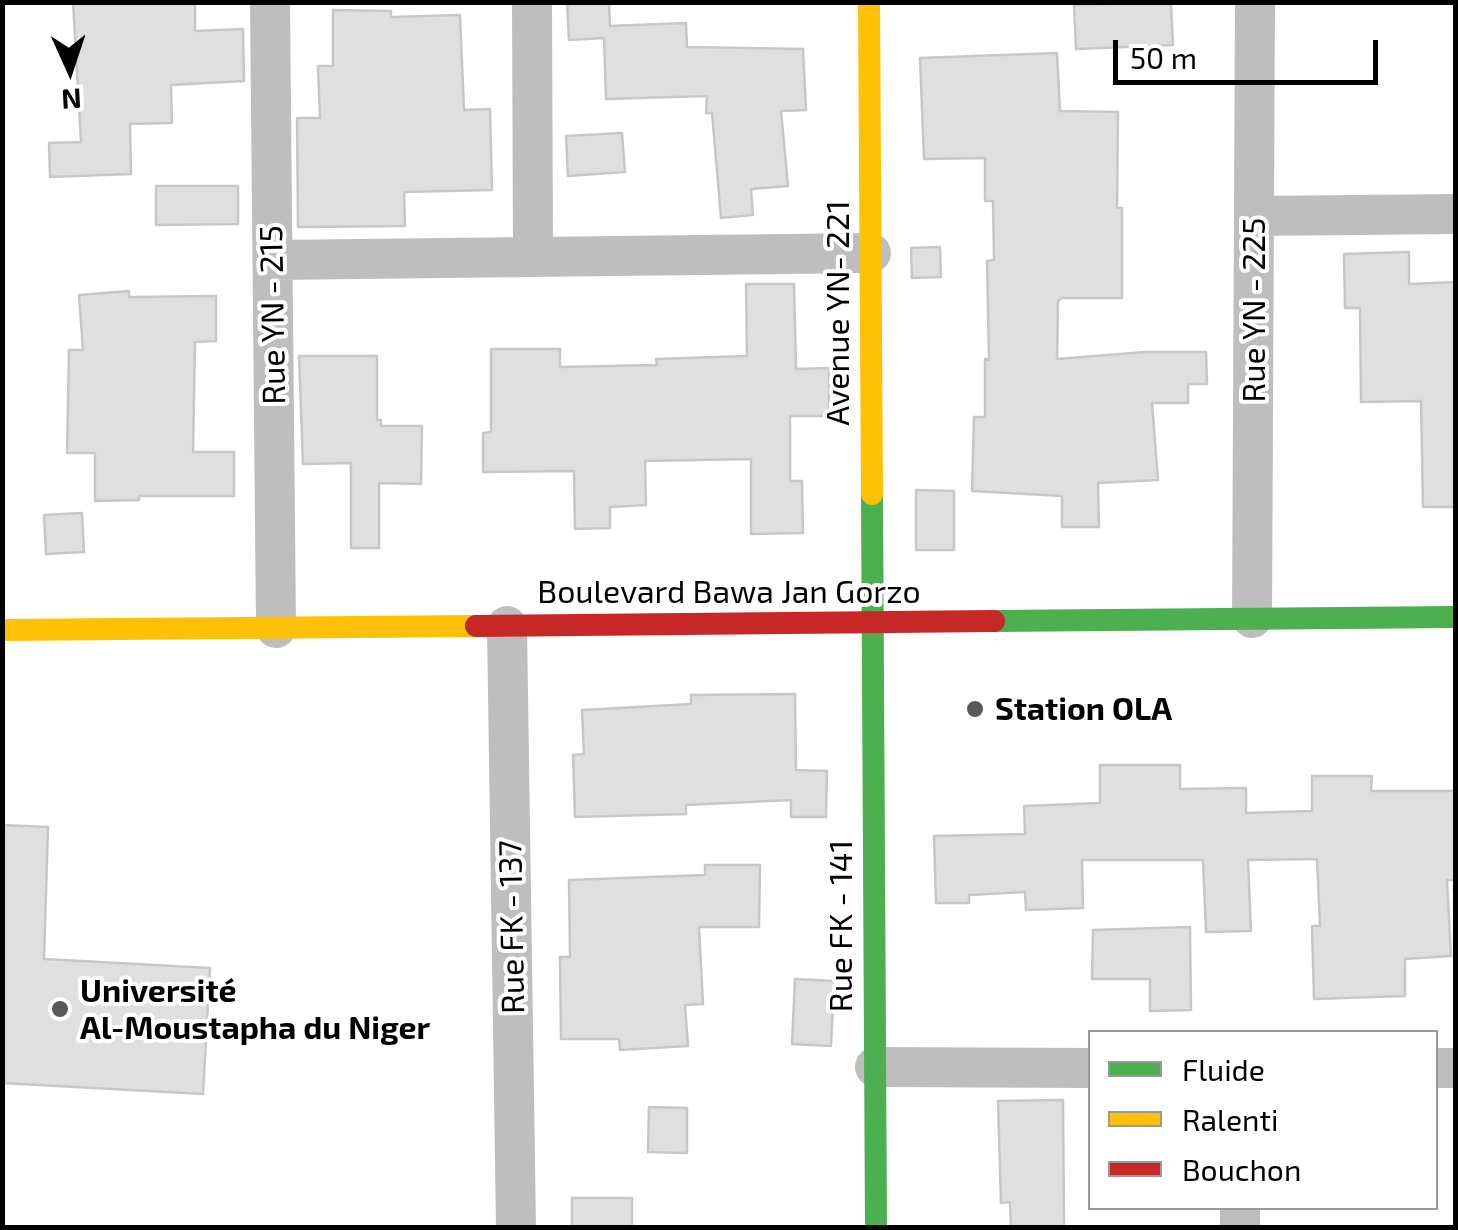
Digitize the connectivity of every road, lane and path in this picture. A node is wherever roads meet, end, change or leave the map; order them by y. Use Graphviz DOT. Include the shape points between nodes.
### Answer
graph roads {
  1 [pos="270,2"];
  2 [pos="532,2"];
  3 [pos="870,2"];
  4 [pos="1255,2"];
  5 [pos="1456,214"];
  6 [pos="1254,216"];
  7 [pos="870,252"];
  8 [pos="533,256"];
  9 [pos="273,260"];
  10 [pos="1456,617"];
  11 [pos="1252,618"];
  12 [pos="872,623"];
  13 [pos="508,626"];
  14 [pos="276,628"];
  15 [pos="2,630"];
  16 [pos="875,1067"];
  17 [pos="1088,1068"];
  18 [pos="516,1228"];
  19 [pos="876,1228"];
  1 -- 9 [label="street, Rue YN - 215"];
  2 -- 8 [label="street"];
  3 -- 7 [label="main road, Avenue YN- 221"];
  4 -- 6 [label="street, Rue YN - 225"];
  5 -- 6 [label="street"];
  6 -- 11 [label="street, Rue YN - 225"];
  7 -- 8 [label="street"];
  7 -- 12 [label="main road, Avenue YN- 221"];
  8 -- 9 [label="street"];
  9 -- 14 [label="street, Rue YN - 215"];
  10 -- 11 [label="main road, Boulevard Bawa Jan Gorzo"];
  11 -- 12 [label="main road, Boulevard Bawa Jan Gorzo"];
  12 -- 13 [label="main road, Boulevard Bawa Jan Gorzo"];
  12 -- 16 [label="main road, Rue FK - 141"];
  13 -- 14 [label="main road, Boulevard Bawa Jan Gorzo"];
  13 -- 18 [label="street, Rue FK - 137"];
  14 -- 15 [label="main road, Boulevard Bawa Jan Gorzo"];
  16 -- 17 [label="street"];
  16 -- 19 [label="main road, Rue FK - 141"];
}
